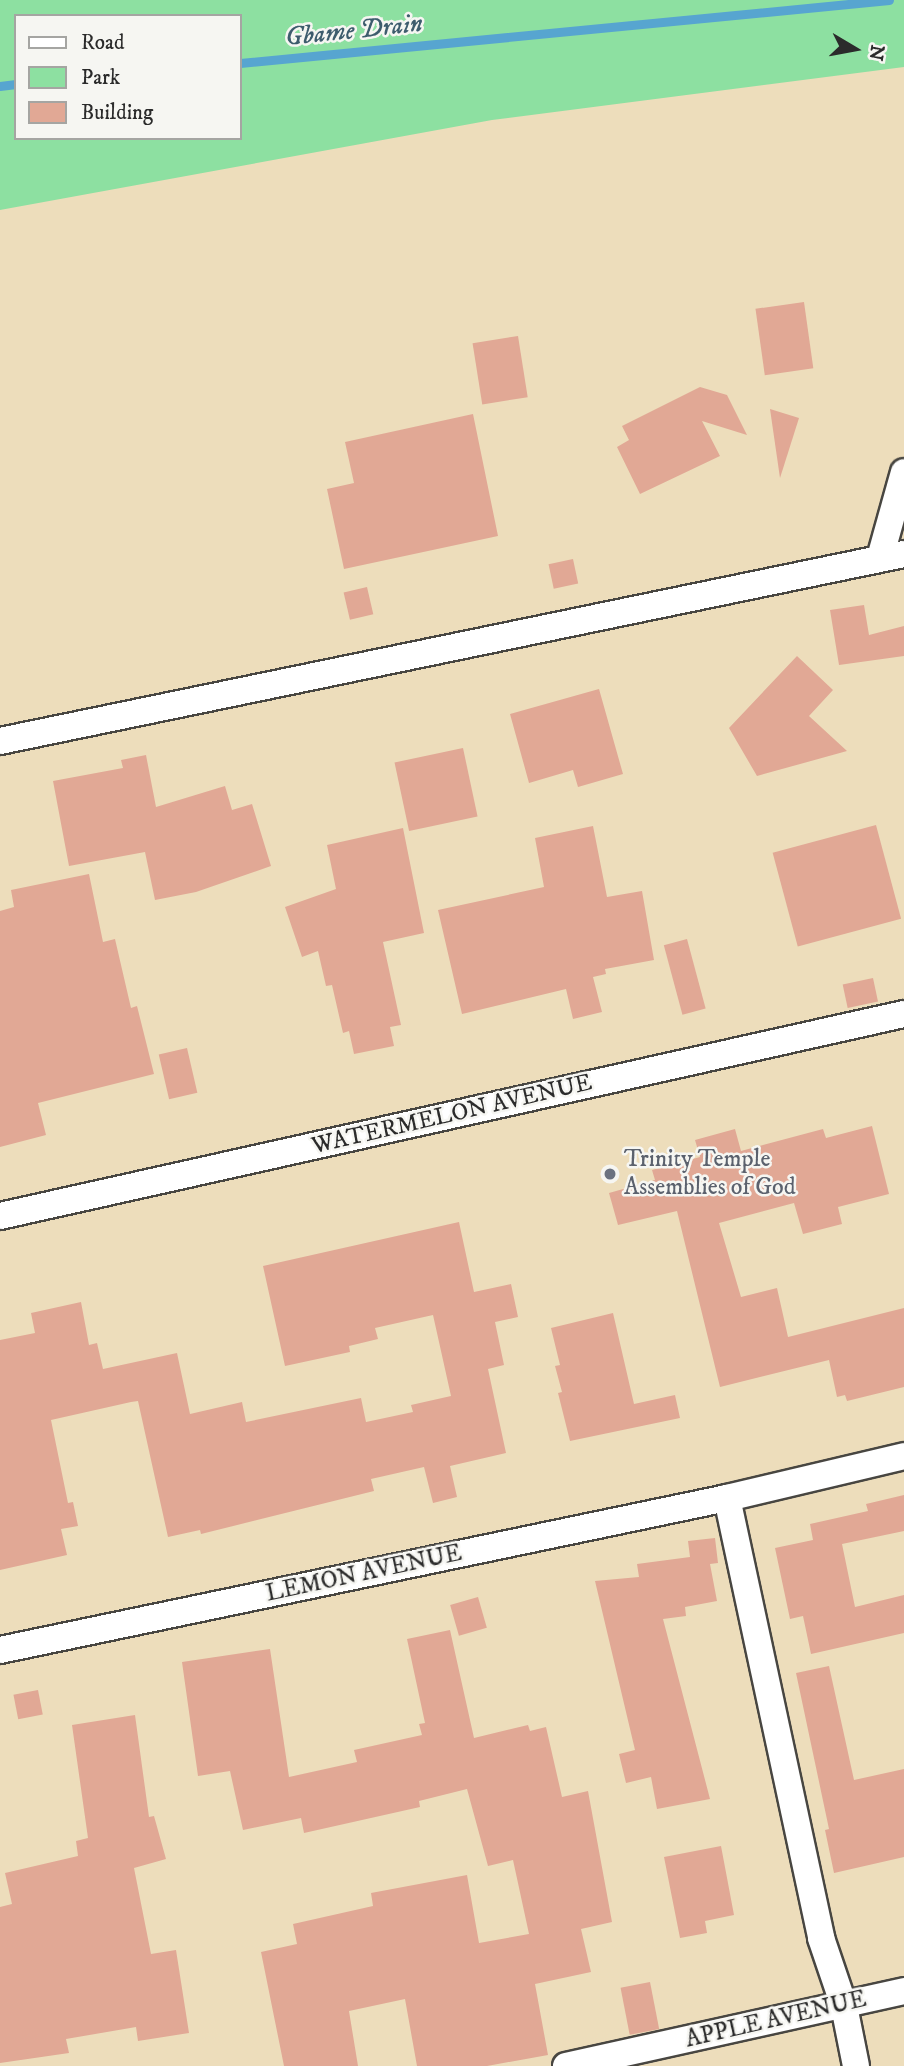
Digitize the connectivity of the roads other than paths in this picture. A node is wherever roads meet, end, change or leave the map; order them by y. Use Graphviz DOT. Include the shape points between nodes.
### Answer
graph roads {
  1 [pos="904,472"];
  2 [pos="892,556"];
  3 [pos="0,741"];
  4 [pos="904,1014"];
  5 [pos="0,1216"];
  6 [pos="904,1456"];
  7 [pos="727,1497"];
  8 [pos="0,1650"];
  9 [pos="904,1991"];
  10 [pos="844,2006"];
  11 [pos="582,2064"];
  12 [pos="856,2066"];
  1 -- 2 [label="street"];
  2 -- 3 [label="street"];
  4 -- 5 [label="street, WATERMELON AVENUE"];
  6 -- 7 [label="street, LEMON AVENUE"];
  7 -- 8 [label="street, LEMON AVENUE"];
  7 -- 10 [label="street" via="821,1938"];
  9 -- 10 [label="street, APPLE AVENUE"];
  10 -- 11 [label="street, APPLE AVENUE"];
  10 -- 12 [label="street"];
}
